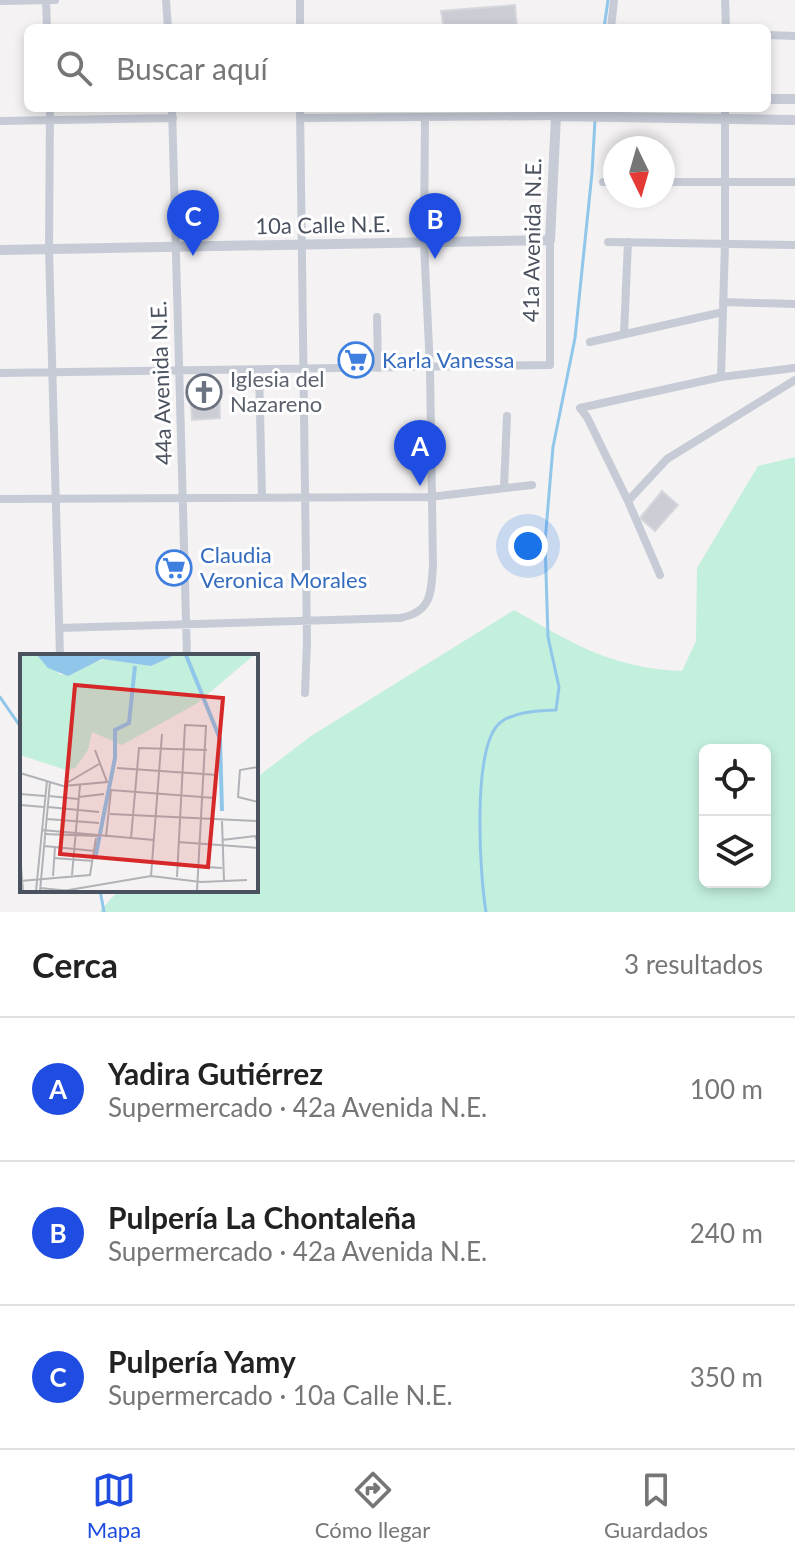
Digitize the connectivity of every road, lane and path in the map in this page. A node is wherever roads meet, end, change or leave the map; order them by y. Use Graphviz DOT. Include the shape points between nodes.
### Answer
graph roads {
  1 [pos="46,0"];
  2 [pos="55,0"];
  3 [pos="166,0"];
  4 [pos="300,0"];
  5 [pos="614,0"];
  6 [pos="725,0"];
  7 [pos="0,1"];
  8 [pos="47,24"];
  9 [pos="168,24"];
  10 [pos="300,24"];
  11 [pos="611,24"];
  12 [pos="726,24"];
  13 [pos="771,35"];
  14 [pos="795,36"];
  15 [pos="771,99"];
  16 [pos="795,99"];
  17 [pos="50,112"];
  18 [pos="173,113"];
  19 [pos="300,113"];
  20 [pos="725,113"];
  21 [pos="599,115"];
  22 [pos="556,116"];
  23 [pos="425,118"];
  24 [pos="50,120"];
  25 [pos="795,120"];
  26 [pos="0,121"];
  27 [pos="675,182"];
  28 [pos="726,182"];
  29 [pos="795,182"];
  30 [pos="550,240"];
  31 [pos="608,242"];
  32 [pos="628,242"];
  33 [pos="424,243"];
  34 [pos="725,244"];
  35 [pos="302,245"];
  36 [pos="795,245"];
  37 [pos="175,246"];
  38 [pos="49,249"];
  39 [pos="0,250"];
  40 [pos="795,304"];
  41 [pos="723,307"];
  42 [pos="377,317"];
  43 [pos="624,334"];
  44 [pos="590,342"];
  45 [pos="378,368"];
  46 [pos="430,368"];
  47 [pos="795,368"];
  48 [pos="259,370"];
  49 [pos="304,370"];
  50 [pos="178,372"];
  51 [pos="0,373"];
  52 [pos="51,373"];
  53 [pos="721,377"];
  54 [pos="795,380"];
  55 [pos="507,416"];
  56 [pos="532,485"];
  57 [pos="504,488"];
  58 [pos="183,496"];
  59 [pos="262,497"];
  60 [pos="305,497"];
  61 [pos="430,497"];
  62 [pos="0,499"];
  63 [pos="57,499"];
  64 [pos="628,501"];
  65 [pos="660,575"];
  66 [pos="305,620"];
  67 [pos="185,623"];
  68 [pos="59,628"];
  69 [pos="60,654"];
  70 [pos="187,654"];
  71 [pos="305,693"];
  1 -- 2 [label="street"];
  1 -- 7 [label="street"];
  1 -- 8 [label="street"];
  3 -- 9 [label="street"];
  4 -- 10 [label="street"];
  5 -- 11 [label="street"];
  6 -- 12 [label="street"];
  13 -- 14 [label="street"];
  15 -- 16 [label="street"];
  17 -- 24 [label="street"];
  18 -- 24 [label="street"];
  18 -- 37 [label="street, 44a Avenida N.E."];
  19 -- 23 [label="street"];
  19 -- 35 [label="street"];
  20 -- 21 [label="street"];
  20 -- 25 [label="street"];
  20 -- 28 [label="street"];
  21 -- 22 [label="street"];
  22 -- 23 [label="street"];
  22 -- 30 [label="street, 41a Avenida N.E."];
  23 -- 33 [label="street"];
  24 -- 26 [label="street"];
  24 -- 38 [label="street"];
  27 -- 28 [label="street"];
  28 -- 29 [label="street"];
  28 -- 34 [label="street"];
  30 -- 33 [label="street, 10a Calle N.E."];
  30 -- 46 [label="street, 41a Avenida N.E." via="550,365"];
  31 -- 32 [label="street"];
  32 -- 34 [label="street"];
  32 -- 43 [label="street"];
  33 -- 35 [label="street, 10a Calle N.E."];
  33 -- 46 [label="street"];
  34 -- 36 [label="street"];
  34 -- 41 [label="street"];
  35 -- 37 [label="street, 10a Calle N.E."];
  35 -- 49 [label="street"];
  37 -- 38 [label="street, 10a Calle N.E."];
  37 -- 50 [label="street, 44a Avenida N.E."];
  38 -- 39 [label="street, 10a Calle N.E."];
  38 -- 52 [label="street"];
  40 -- 41 [label="street"];
  41 -- 43 [label="street"];
  41 -- 53 [label="street"];
  42 -- 45 [label="street"];
  43 -- 44 [label="street"];
  45 -- 46 [label="street"];
  45 -- 49 [label="street"];
  46 -- 61 [label="street"];
  47 -- 53 [label="street"];
  48 -- 49 [label="street"];
  48 -- 50 [label="street"];
  48 -- 59 [label="street"];
  49 -- 60 [label="street"];
  50 -- 52 [label="street"];
  50 -- 58 [label="street, 44a Avenida N.E."];
  51 -- 52 [label="street"];
  52 -- 63 [label="street"];
  53 -- 64 [label="street" via="580,408"];
  54 -- 64 [label="street" via="667,459"];
  55 -- 57 [label="street"];
  56 -- 57 [label="street"];
  57 -- 61 [label="street"];
  58 -- 59 [label="street"];
  58 -- 63 [label="street"];
  58 -- 67 [label="street, 44a Avenida N.E."];
  59 -- 60 [label="street"];
  60 -- 61 [label="street"];
  60 -- 66 [label="street"];
  61 -- 66 [label="street" via="433,565 431,588 420,613"];
  62 -- 63 [label="street"];
  63 -- 68 [label="street"];
  64 -- 65 [label="street"];
  66 -- 67 [label="street"];
  66 -- 71 [label="street"];
  67 -- 68 [label="street"];
  67 -- 70 [label="street, 44a Avenida N.E."];
  68 -- 69 [label="street"];
}
